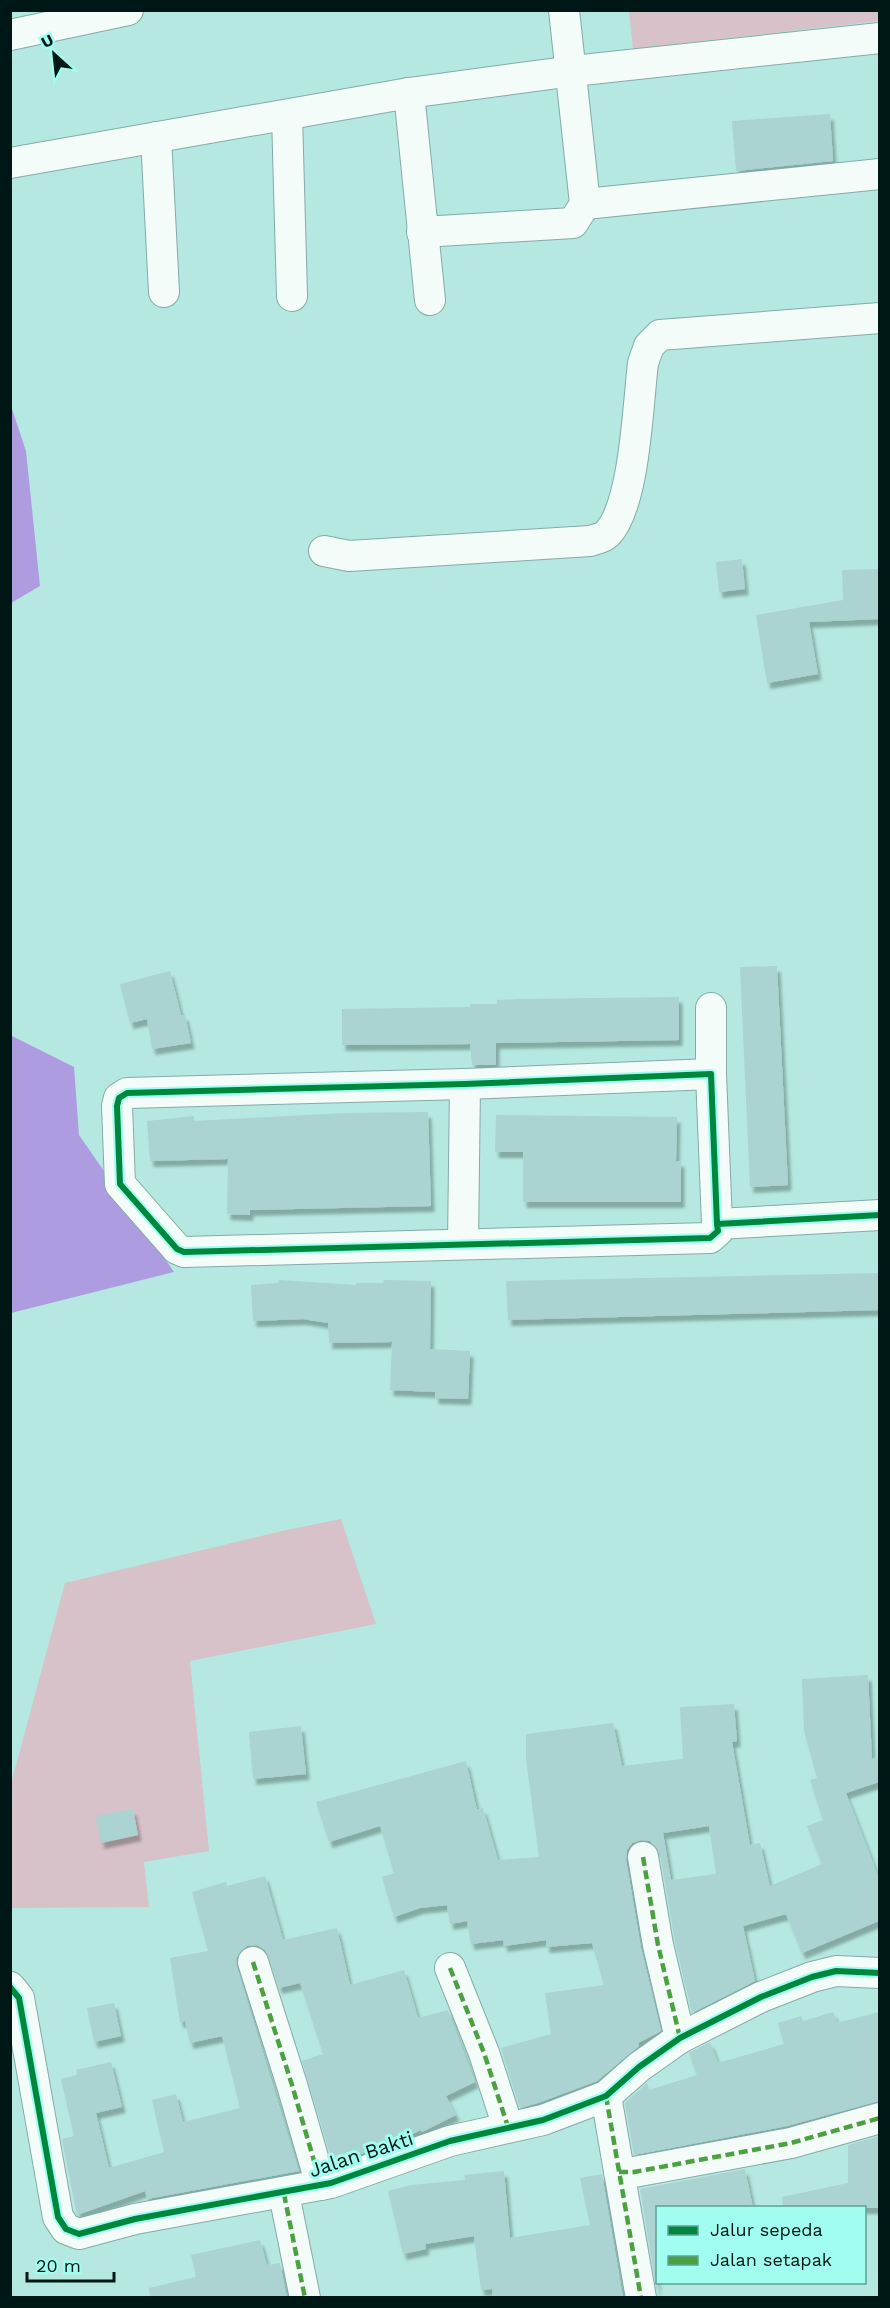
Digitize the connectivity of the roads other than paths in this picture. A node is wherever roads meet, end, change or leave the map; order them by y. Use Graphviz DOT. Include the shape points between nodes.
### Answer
graph roads {
  1 [pos="128,10"];
  2 [pos="564,10"];
  3 [pos="10,34"];
  4 [pos="879,38"];
  5 [pos="573,71"];
  6 [pos="409,93"];
  7 [pos="287,115"];
  8 [pos="156,137"];
  9 [pos="10,163"];
  10 [pos="879,174"];
  11 [pos="585,204"];
  12 [pos="422,232"];
  13 [pos="164,292"];
  14 [pos="292,296"];
  15 [pos="430,300"];
  16 [pos="879,318"];
  17 [pos="324,551"];
  18 [pos="711,1008"];
  19 [pos="711,1074"];
  20 [pos="465,1084"];
  21 [pos="879,1215"];
  22 [pos="717,1224"];
  23 [pos="463,1244"];
  24 [pos="643,1857"];
  25 [pos="253,1962"];
  26 [pos="450,1968"];
  27 [pos="879,1973"];
  28 [pos="10,1987"];
  29 [pos="680,2038"];
  30 [pos="606,2096"];
  31 [pos="879,2118"];
  32 [pos="508,2127"];
  33 [pos="619,2172"];
  34 [pos="321,2185"];
  35 [pos="284,2194"];
  36 [pos="305,2298"];
  37 [pos="641,2298"];
  1 -- 3 [label="street"];
  2 -- 5 [label="street"];
  4 -- 5 [label="street"];
  5 -- 6 [label="street"];
  5 -- 11 [label="street"];
  6 -- 7 [label="street"];
  6 -- 12 [label="street"];
  7 -- 8 [label="street"];
  7 -- 14 [label="street"];
  8 -- 9 [label="street"];
  8 -- 13 [label="street"];
  10 -- 11 [label="street"];
  11 -- 12 [label="street" via="573,223"];
  12 -- 15 [label="street"];
  16 -- 17 [label="street" via="660,335 649,346 642,363 630,472 617,520 606,536 591,542 349,556"];
  18 -- 19 [label="street"];
  19 -- 20 [label="street"];
  19 -- 22 [label="street"];
  20 -- 23 [label="street"];
  20 -- 23 [label="street" via="127,1093 119,1098 117,1106 120,1184 177,1249 184,1252"];
  21 -- 22 [label="street"];
  22 -- 23 [label="street" via="718,1231 710,1238"];
  24 -- 29 [label="street"];
  25 -- 34 [label="street"];
  26 -- 32 [label="street"];
  27 -- 29 [label="street, Jalan Bakti" via="836,1971 813,1977 761,1997"];
  28 -- 35 [label="street, Jalan Bakti" via="19,1998 58,2217 66,2229 79,2234 196,2207"];
  29 -- 30 [label="street, Jalan Bakti"];
  30 -- 32 [label="street, Jalan Bakti" via="543,2120"];
  30 -- 33 [label="street"];
  31 -- 33 [label="street" via="728,2157"];
  32 -- 34 [label="street, Jalan Bakti"];
  33 -- 37 [label="street"];
  34 -- 35 [label="street, Jalan Bakti"];
  35 -- 36 [label="street"];
}
